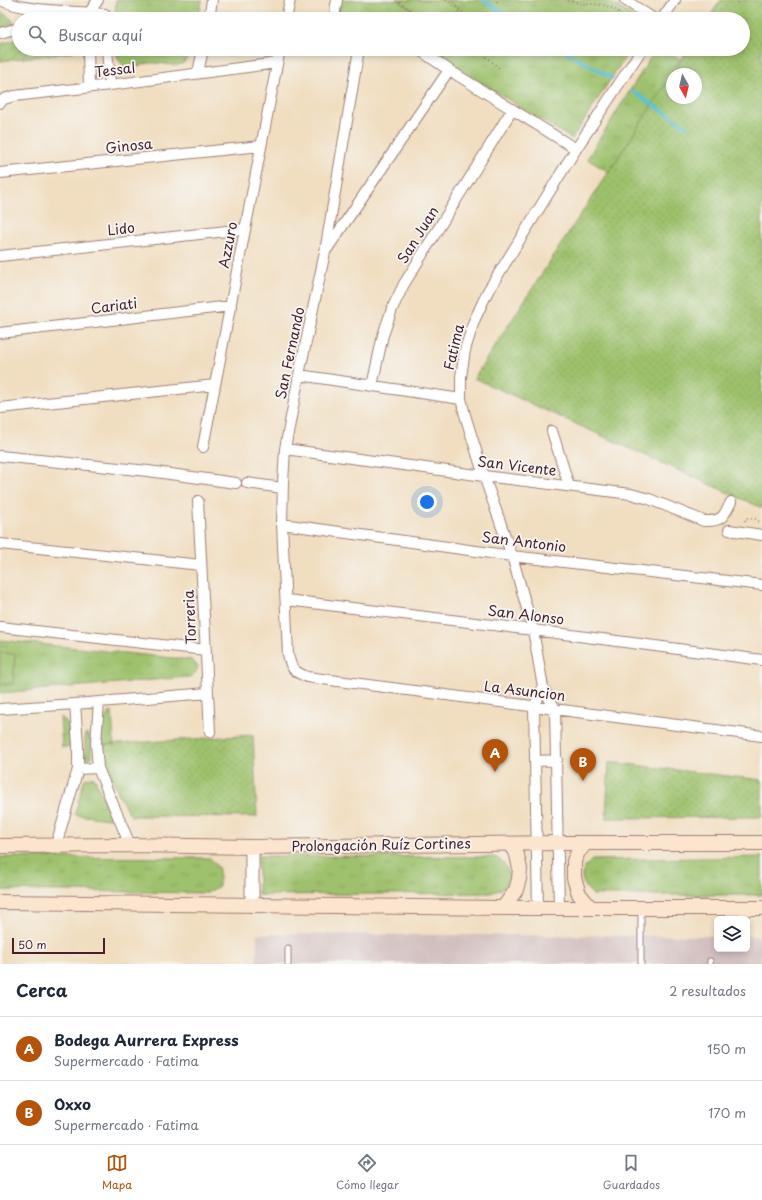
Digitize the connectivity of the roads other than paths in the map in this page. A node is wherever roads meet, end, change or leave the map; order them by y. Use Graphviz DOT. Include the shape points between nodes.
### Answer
graph roads {
  1 [pos="0,0"];
  2 [pos="99,0"];
  3 [pos="212,0"];
  4 [pos="290,0"];
  5 [pos="337,0"];
  6 [pos="625,0"];
  7 [pos="675,0"];
  8 [pos="24,12"];
  9 [pos="92,12"];
  10 [pos="103,12"];
  11 [pos="210,12"];
  12 [pos="287,12"];
  13 [pos="335,12"];
  14 [pos="643,12"];
  15 [pos="667,12"];
  16 [pos="12,30"];
  17 [pos="0,33"];
  18 [pos="88,56"];
  19 [pos="108,56"];
  20 [pos="202,56"];
  21 [pos="278,56"];
  22 [pos="358,56"];
  23 [pos="428,56"];
  24 [pos="637,56"];
  25 [pos="277,62"];
  26 [pos="449,70"];
  27 [pos="198,73"];
  28 [pos="110,85"];
  29 [pos="89,87"];
  30 [pos="2,101"];
  31 [pos="512,110"];
  32 [pos="261,146"];
  33 [pos="576,149"];
  34 [pos="0,173"];
  35 [pos="245,229"];
  36 [pos="326,252"];
  37 [pos="0,256"];
  38 [pos="231,306"];
  39 [pos="0,333"];
  40 [pos="299,375"];
  41 [pos="215,384"];
  42 [pos="372,386"];
  43 [pos="461,399"];
  44 [pos="0,408"];
  45 [pos="552,431"];
  46 [pos="203,447"];
  47 [pos="285,449"];
  48 [pos="0,456"];
  49 [pos="484,476"];
  50 [pos="236,483"];
  51 [pos="247,483"];
  52 [pos="569,486"];
  53 [pos="282,488"];
  54 [pos="198,500"];
  55 [pos="731,502"];
  56 [pos="282,524"];
  57 [pos="729,530"];
  58 [pos="762,535"];
  59 [pos="0,544"];
  60 [pos="512,556"];
  61 [pos="201,566"];
  62 [pos="762,586"];
  63 [pos="287,600"];
  64 [pos="0,627"];
  65 [pos="533,630"];
  66 [pos="206,650"];
  67 [pos="762,660"];
  68 [pos="290,665"];
  69 [pos="543,687"];
  70 [pos="208,693"];
  71 [pos="99,702"];
  72 [pos="75,704"];
  73 [pos="534,707"];
  74 [pos="0,709"];
  75 [pos="555,709"];
  76 [pos="210,732"];
  77 [pos="762,736"];
  78 [pos="557,760"];
  79 [pos="536,761"];
  80 [pos="98,768"];
  81 [pos="78,769"];
  82 [pos="558,843"];
  83 [pos="586,843"];
  84 [pos="762,843"];
  85 [pos="510,844"];
  86 [pos="537,844"];
  87 [pos="56,845"];
  88 [pos="130,845"];
  89 [pos="0,846"];
  90 [pos="252,847"];
  91 [pos="0,902"];
  92 [pos="252,905"];
  93 [pos="503,908"];
  94 [pos="538,908"];
  95 [pos="559,908"];
  96 [pos="591,908"];
  97 [pos="641,908"];
  98 [pos="762,908"];
  99 [pos="288,948"];
  100 [pos="288,964"];
  101 [pos="641,964"];
  1 -- 8 [label="street"];
  2 -- 9 [label="street"];
  2 -- 10 [label="street"];
  3 -- 11 [label="street"];
  4 -- 12 [label="street"];
  5 -- 13 [label="street"];
  6 -- 14 [label="street"];
  7 -- 15 [label="street"];
  16 -- 17 [label="street"];
  18 -- 29 [label="street"];
  19 -- 28 [label="street"];
  20 -- 27 [label="street"];
  21 -- 25 [label="street, Azzuro"];
  22 -- 36 [label="street, San Fernando"];
  23 -- 26 [label="street"];
  24 -- 33 [label="street, Fatima"];
  25 -- 27 [label="street, Tessal"];
  25 -- 32 [label="street, Azzuro"];
  26 -- 31 [label="street"];
  26 -- 36 [label="street"];
  27 -- 28 [label="street, Tessal"];
  28 -- 29 [label="street, Tessal"];
  29 -- 30 [label="street, Tessal" via="14,96"];
  31 -- 33 [label="street"];
  31 -- 42 [label="street, San Juan" via="404,284 383,335"];
  32 -- 34 [label="street, Ginosa"];
  32 -- 35 [label="street, Azzuro"];
  33 -- 43 [label="street, Fatima" via="488,291 474,320 465,350"];
  35 -- 37 [label="street, Lido"];
  35 -- 38 [label="street, Azzuro"];
  36 -- 40 [label="street, San Fernando"];
  38 -- 39 [label="street, Cariati"];
  38 -- 41 [label="street, Azzuro"];
  40 -- 42 [label="street"];
  40 -- 47 [label="street, San Fernando"];
  41 -- 44 [label="street"];
  41 -- 46 [label="street, Azzuro"];
  42 -- 43 [label="street"];
  43 -- 49 [label="street, Fatima"];
  45 -- 52 [label="street"];
  47 -- 49 [label="street, San Vicente"];
  47 -- 53 [label="street, San Fernando"];
  48 -- 50 [label="street"];
  49 -- 52 [label="street, San Vicente"];
  49 -- 60 [label="street, Fatima"];
  51 -- 53 [label="street"];
  52 -- 55 [label="street, San Vicente" via="640,496 712,522 724,515"];
  53 -- 56 [label="street, San Fernando"];
  54 -- 61 [label="street, Torreria"];
  56 -- 60 [label="street, San Antonio"];
  56 -- 63 [label="street, San Fernando"];
  57 -- 58 [label="street"];
  59 -- 61 [label="street"];
  60 -- 62 [label="street, San Antonio"];
  60 -- 65 [label="street, Fatima"];
  61 -- 66 [label="street, Torreria"];
  63 -- 65 [label="street, San Alonso"];
  63 -- 68 [label="street, San Fernando"];
  64 -- 66 [label="street"];
  65 -- 67 [label="street, San Alonso"];
  65 -- 69 [label="street, Fatima"];
  66 -- 70 [label="street, Torreria"];
  68 -- 73 [label="street, La Asuncion" via="297,673 307,677"];
  69 -- 73 [label="street"];
  69 -- 75 [label="street, Fatima"];
  70 -- 71 [label="street"];
  70 -- 76 [label="street, Torreria"];
  71 -- 72 [label="street"];
  71 -- 80 [label="street" via="96,743"];
  72 -- 74 [label="street"];
  72 -- 81 [label="street"];
  73 -- 75 [label="street, La Asuncion"];
  73 -- 79 [label="street"];
  75 -- 77 [label="street, La Asuncion"];
  75 -- 78 [label="street, Fatima"];
  78 -- 79 [label="street"];
  78 -- 82 [label="street, Fatima"];
  79 -- 86 [label="street"];
  80 -- 81 [label="street"];
  80 -- 88 [label="street"];
  81 -- 87 [label="street"];
  82 -- 83 [label="main road, Prolongación Ruíz Cortines"];
  82 -- 86 [label="main road, Prolongación Ruíz Cortines"];
  82 -- 95 [label="street, Fatima"];
  83 -- 84 [label="main road, Prolongación Ruíz Cortines"];
  83 -- 96 [label="main road" via="574,861 574,878 579,894"];
  85 -- 86 [label="main road, Prolongación Ruíz Cortines"];
  85 -- 90 [label="main road, Prolongación Ruíz Cortines"];
  85 -- 93 [label="main road" via="517,855 519,879 516,890"];
  86 -- 94 [label="street"];
  87 -- 88 [label="main road, Prolongación Ruíz Cortines"];
  87 -- 89 [label="main road, Prolongación Ruíz Cortines"];
  88 -- 90 [label="main road, Prolongación Ruíz Cortines"];
  90 -- 92 [label="street"];
  91 -- 92 [label="main road"];
  92 -- 93 [label="main road"];
  93 -- 94 [label="main road"];
  94 -- 95 [label="main road"];
  95 -- 96 [label="main road"];
  96 -- 97 [label="main road"];
  97 -- 98 [label="main road"];
  97 -- 101 [label="lane"];
  99 -- 100 [label="lane"];
}
